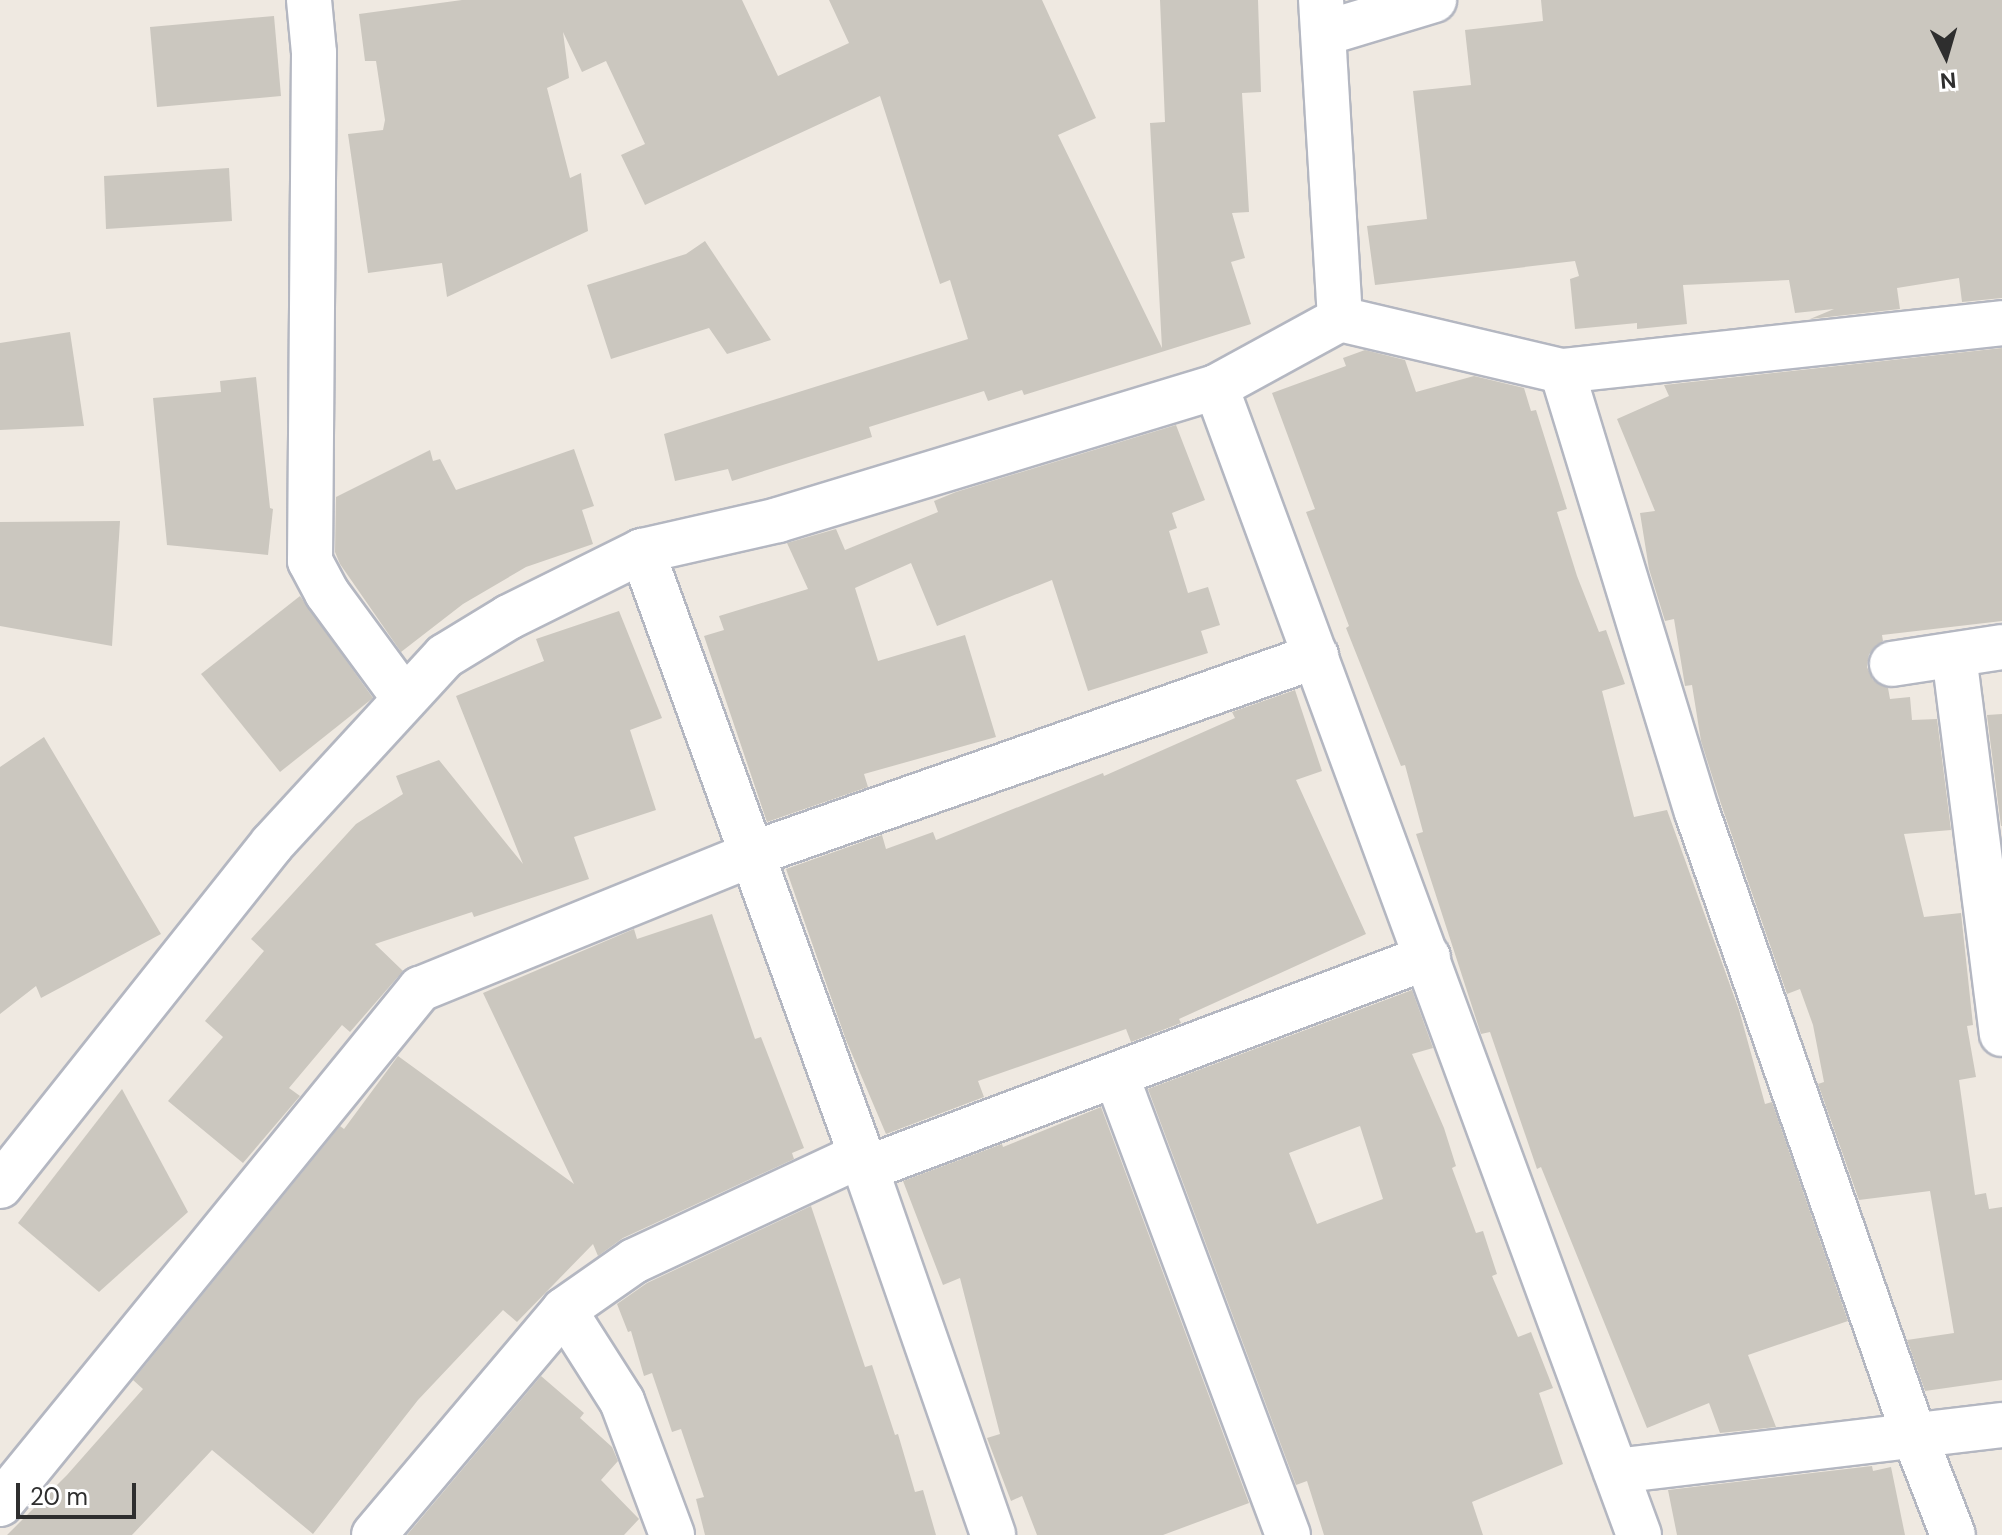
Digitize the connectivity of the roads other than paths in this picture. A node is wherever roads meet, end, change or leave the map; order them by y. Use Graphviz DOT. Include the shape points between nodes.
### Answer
graph roads {
  1 [pos="309,0"];
  2 [pos="1434,0"];
  3 [pos="1323,16"];
  4 [pos="1340,319"];
  5 [pos="2002,323"];
  6 [pos="1562,371"];
  7 [pos="1216,387"];
  8 [pos="642,551"];
  9 [pos="2002,647"];
  10 [pos="1954,655"];
  11 [pos="1316,656"];
  12 [pos="1892,664"];
  13 [pos="404,698"];
  14 [pos="752,854"];
  15 [pos="1428,957"];
  16 [pos="2002,1034"];
  17 [pos="1116,1075"];
  18 [pos="861,1155"];
  19 [pos="0,1186"];
  20 [pos="564,1310"];
  21 [pos="2002,1425"];
  22 [pos="1914,1435"];
  23 [pos="1616,1471"];
  24 [pos="0,1504"];
  25 [pos="374,1535"];
  26 [pos="672,1535"];
  27 [pos="993,1535"];
  28 [pos="1288,1535"];
  29 [pos="1639,1535"];
  30 [pos="1953,1535"];
  1 -- 13 [label="street" via="314,53 310,561 327,593"];
  2 -- 3 [label="street"];
  3 -- 4 [label="street"];
  4 -- 6 [label="street"];
  4 -- 7 [label="street"];
  5 -- 6 [label="street"];
  6 -- 22 [label="street" via="1697,812"];
  7 -- 8 [label="street" via="778,520"];
  7 -- 11 [label="street"];
  8 -- 13 [label="street" via="509,617 445,656"];
  8 -- 14 [label="street"];
  9 -- 10 [label="street"];
  10 -- 12 [label="street"];
  10 -- 16 [label="street"];
  11 -- 14 [label="street"];
  11 -- 15 [label="street"];
  13 -- 19 [label="street" via="272,844"];
  14 -- 18 [label="street"];
  14 -- 24 [label="street" via="420,989"];
  15 -- 17 [label="street"];
  15 -- 23 [label="street"];
  17 -- 18 [label="street" via="873,1166"];
  17 -- 28 [label="street"];
  18 -- 20 [label="street" via="634,1261"];
  18 -- 27 [label="street"];
  20 -- 25 [label="street"];
  20 -- 26 [label="street" via="622,1401"];
  21 -- 22 [label="street"];
  22 -- 23 [label="street"];
  22 -- 30 [label="street"];
  23 -- 29 [label="street"];
}
